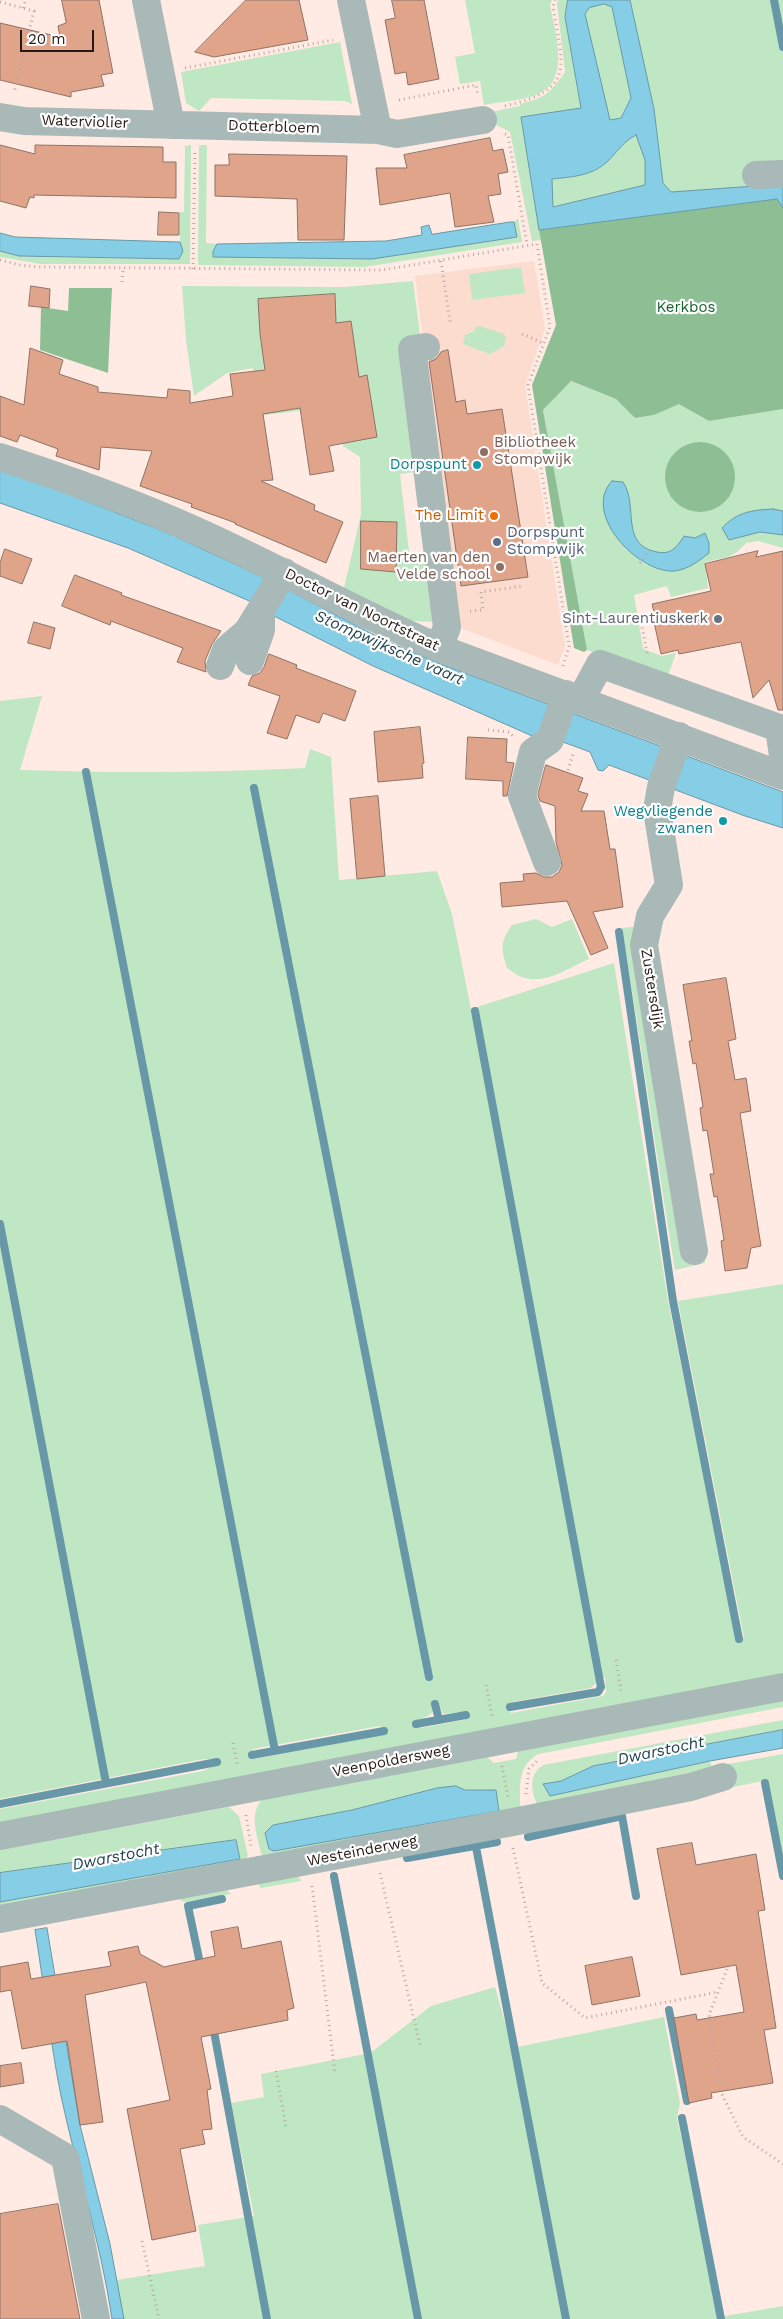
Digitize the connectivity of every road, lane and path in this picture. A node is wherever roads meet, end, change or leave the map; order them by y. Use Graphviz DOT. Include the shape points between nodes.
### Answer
graph roads {
  1 [pos="26,0"];
  2 [pos="146,0"];
  3 [pos="351,0"];
  4 [pos="555,0"];
  5 [pos="0,2"];
  6 [pos="8,2"];
  7 [pos="23,8"];
  8 [pos="358,35"];
  9 [pos="160,72"];
  10 [pos="518,103"];
  11 [pos="375,117"];
  12 [pos="4,118"];
  13 [pos="484,120"];
  14 [pos="183,125"];
  15 [pos="783,174"];
  16 [pos="756,175"];
  17 [pos="527,245"];
  18 [pos="440,260"];
  19 [pos="123,268"];
  20 [pos="193,269"];
  21 [pos="122,282"];
  22 [pos="450,322"];
  23 [pos="522,334"];
  24 [pos="543,343"];
  25 [pos="426,348"];
  26 [pos="0,456"];
  27 [pos="649,549"];
  28 [pos="640,563"];
  29 [pos="281,577"];
  30 [pos="523,586"];
  31 [pos="483,607"];
  32 [pos="262,611"];
  33 [pos="651,620"];
  34 [pos="439,648"];
  35 [pos="250,660"];
  36 [pos="220,666"];
  37 [pos="647,680"];
  38 [pos="570,699"];
  39 [pos="678,740"];
  40 [pos="783,756"];
  41 [pos="783,776"];
  42 [pos="547,862"];
  43 [pos="694,1251"];
  44 [pos="616,1660"];
  45 [pos="486,1685"];
  46 [pos="783,1687"];
  47 [pos="626,1716"];
  48 [pos="497,1740"];
  49 [pos="541,1760"];
  50 [pos="723,1777"];
  51 [pos="521,1821"];
  52 [pos="0,1836"];
  53 [pos="374,1848"];
  54 [pos="307,1861"];
  55 [pos="0,1919"];
  56 [pos="727,1969"];
  57 [pos="718,1992"];
  58 [pos="420,2046"];
  59 [pos="276,2071"];
  60 [pos="335,2073"];
  61 [pos="0,2119"];
  62 [pos="286,2127"];
  63 [pos="783,2164"];
  64 [pos="142,2241"];
  65 [pos="96,2319"];
  66 [pos="160,2319"];
  1 -- 7 [label="path"];
  2 -- 9 [label="street"];
  3 -- 8 [label="street"];
  4 -- 10 [label="path" via="553,7 562,57 561,73 548,92"];
  5 -- 6 [label="path"];
  6 -- 7 [label="path"];
  7 -- 12 [label="path" via="34,11"];
  8 -- 9 [label="path"];
  8 -- 11 [label="street"];
  9 -- 14 [label="street"];
  11 -- 13 [label="street, Dotterbloem" via="397,134"];
  11 -- 13 [label="path" via="476,86"];
  11 -- 14 [label="street, Dotterbloem"];
  12 -- 14 [label="street, Waterviolier"];
  13 -- 17 [label="path" via="488,126 508,135"];
  14 -- 20 [label="path"];
  15 -- 16 [label="street"];
  18 -- 22 [label="path"];
  19 -- 21 [label="path"];
  23 -- 24 [label="path"];
  25 -- 34 [label="street" via="412,349 447,627"];
  26 -- 29 [label="street, Doctor van Noortstraat" via="152,512"];
  27 -- 28 [label="path"];
  29 -- 32 [label="street"];
  29 -- 34 [label="street, Doctor van Noortstraat"];
  30 -- 31 [label="path" via="481,592"];
  32 -- 35 [label="street" via="261,630"];
  32 -- 36 [label="street" via="247,632 226,650"];
  33 -- 37 [label="path" via="641,622 650,670"];
  34 -- 38 [label="street, Doctor van Noortstraat"];
  37 -- 38 [label="street" via="600,664"];
  37 -- 40 [label="street" via="779,728"];
  38 -- 39 [label="street, Doctor van Noortstraat"];
  38 -- 42 [label="street" via="550,740 533,752 522,796"];
  39 -- 41 [label="street, Doctor van Noortstraat"];
  39 -- 43 [label="street, Zustersdijk" via="656,810 669,885 650,916 644,945"];
  44 -- 47 [label="path"];
  45 -- 48 [label="path"];
  46 -- 47 [label="street, Veenpoldersweg"];
  47 -- 48 [label="street, Veenpoldersweg"];
  48 -- 51 [label="path"];
  48 -- 52 [label="street, Veenpoldersweg"];
  49 -- 51 [label="path" via="528,1770"];
  50 -- 51 [label="street, Westeinderweg" via="692,1787"];
  51 -- 53 [label="street, Westeinderweg"];
  51 -- 57 [label="path" via="514,1854 542,1983 585,2018"];
  53 -- 54 [label="street, Westeinderweg"];
  53 -- 58 [label="path"];
  54 -- 55 [label="street, Westeinderweg"];
  54 -- 60 [label="path"];
  56 -- 57 [label="path"];
  57 -- 63 [label="path" via="709,2015 721,2092 743,2137"];
  59 -- 62 [label="path"];
  61 -- 65 [label="street" via="65,2157"];
  64 -- 66 [label="path"];
}
